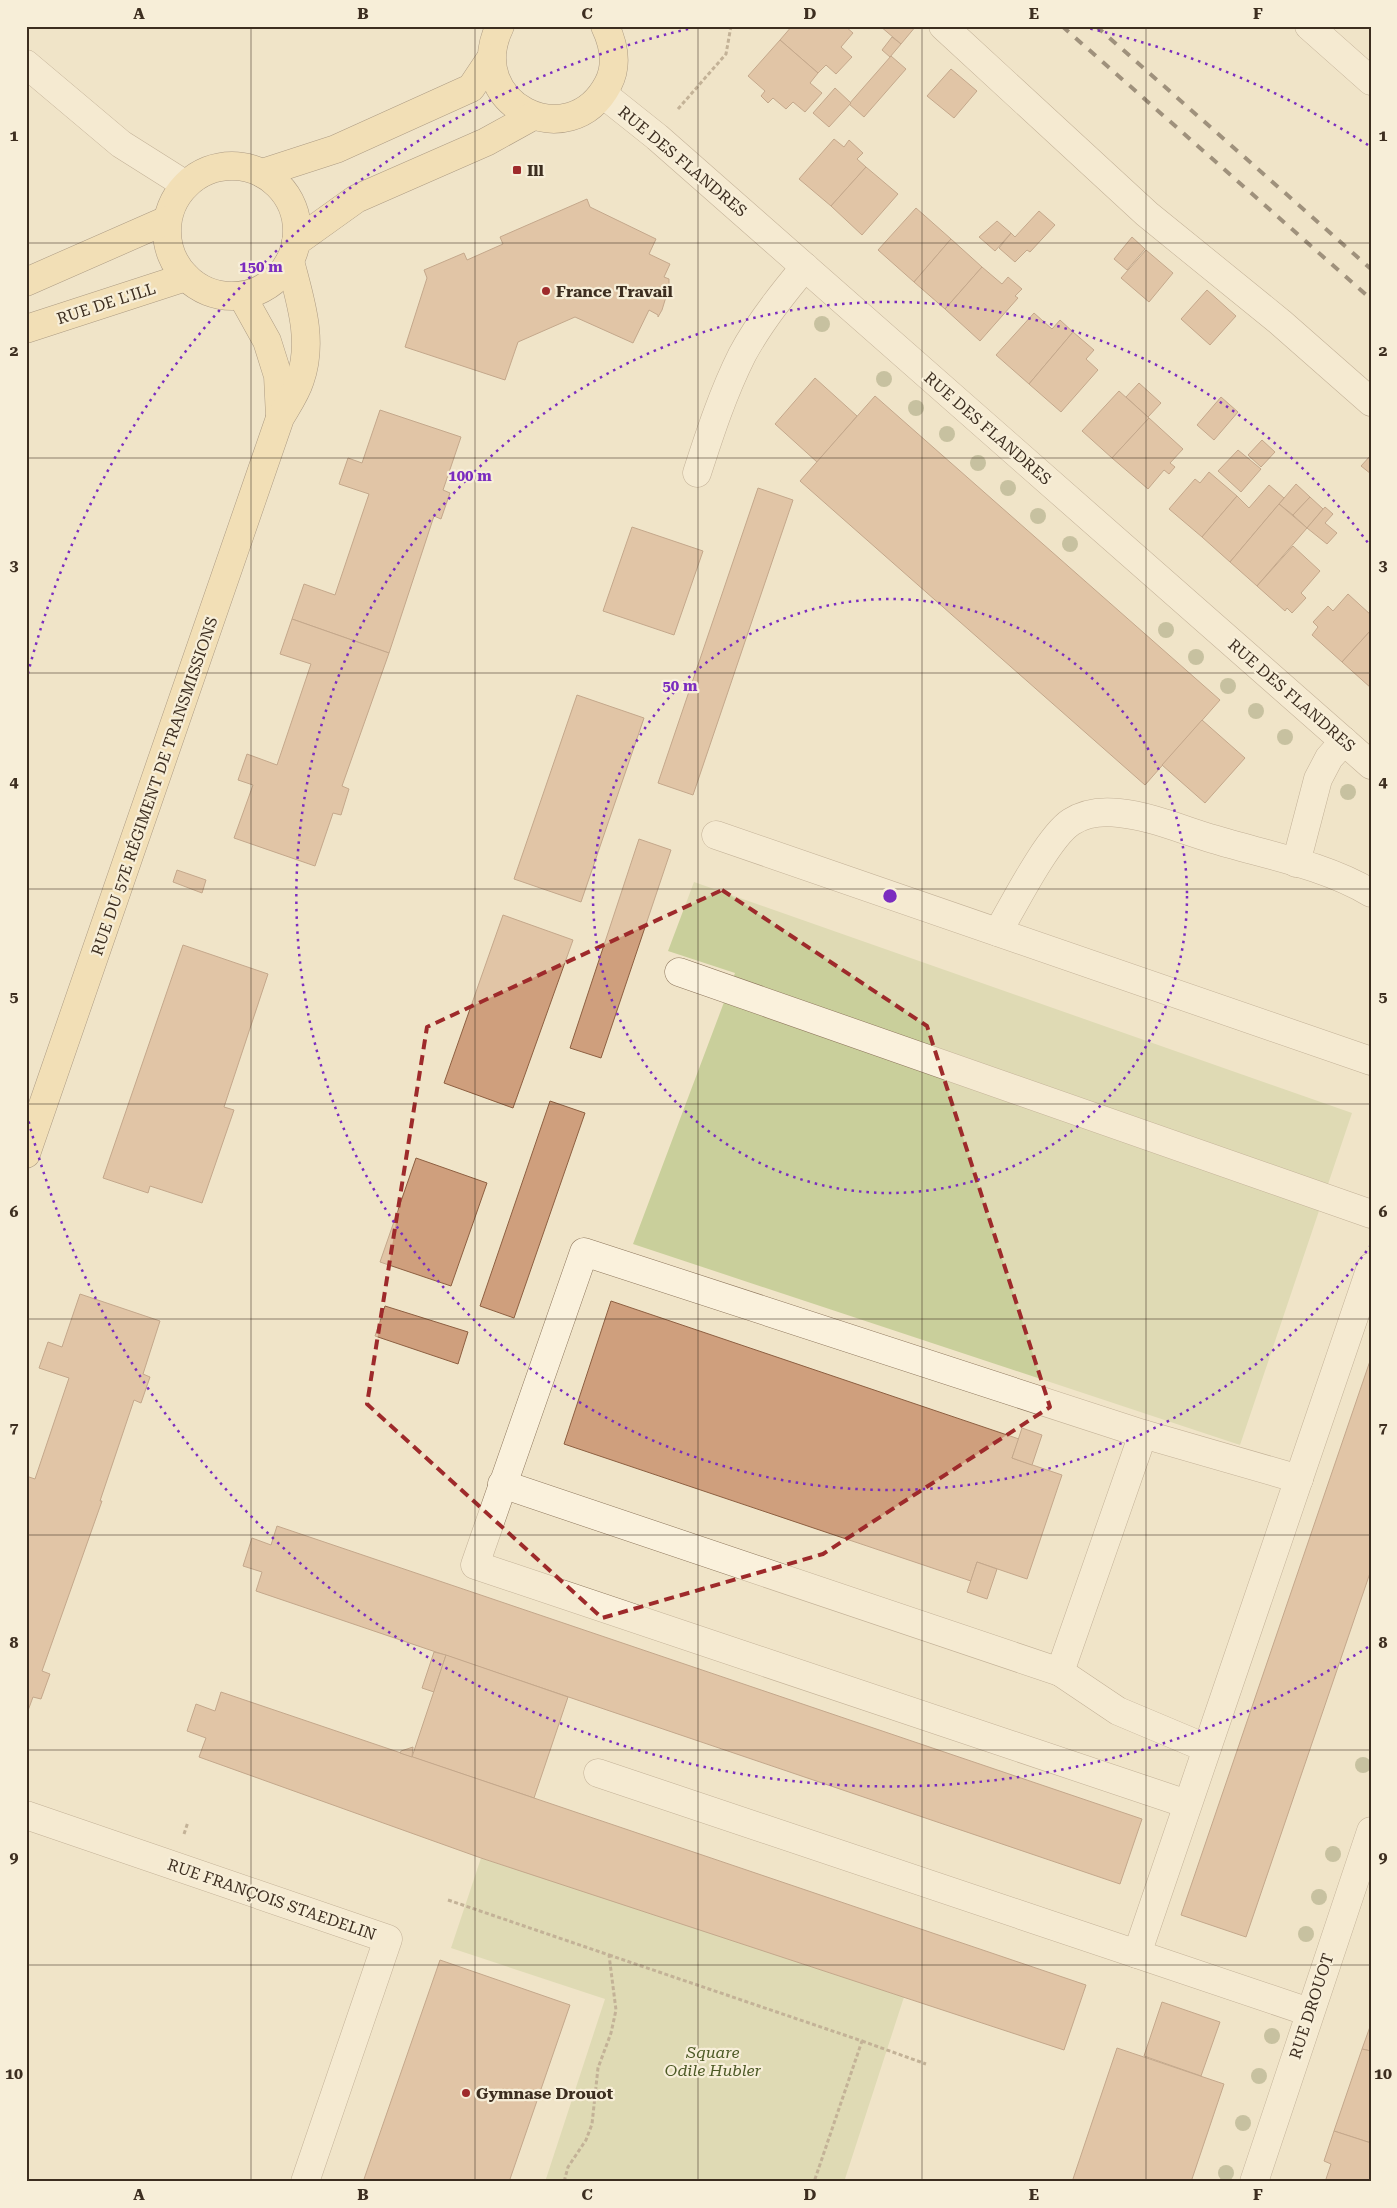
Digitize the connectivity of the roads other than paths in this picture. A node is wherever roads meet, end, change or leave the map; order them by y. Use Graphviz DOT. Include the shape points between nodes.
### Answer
graph roads {
  1 [pos="500,26"];
  2 [pos="605,26"];
  3 [pos="943,26"];
  4 [pos="1309,26"];
  5 [pos="491,58"];
  6 [pos="26,64"];
  7 [pos="1371,81"];
  8 [pos="602,94"];
  9 [pos="533,116"];
  10 [pos="262,173"];
  11 [pos="186,185"];
  12 [pos="168,220"];
  13 [pos="293,252"];
  14 [pos="805,267"];
  15 [pos="186,277"];
  16 [pos="26,282"];
  17 [pos="242,296"];
  18 [pos="26,329"];
  19 [pos="1371,402"];
  20 [pos="280,418"];
  21 [pos="697,474"];
  22 [pos="1344,741"];
  23 [pos="1371,765"];
  24 [pos="716,834"];
  25 [pos="1296,863"];
  26 [pos="1371,893"];
  27 [pos="998,932"];
  28 [pos="679,972"];
  29 [pos="1371,1061"];
  30 [pos="26,1154"];
  31 [pos="1371,1214"];
  32 [pos="1371,1267"];
  33 [pos="1143,1434"];
  34 [pos="1299,1479"];
  35 [pos="502,1484"];
  36 [pos="1060,1672"];
  37 [pos="1206,1748"];
  38 [pos="598,1773"];
  39 [pos="1186,1804"];
  40 [pos="26,1815"];
  41 [pos="1371,1831"];
  42 [pos="1138,1954"];
  43 [pos="1309,2012"];
  44 [pos="305,2182"];
  45 [pos="1254,2182"];
  1 -- 5 [label="main road"];
  2 -- 8 [label="main road" via="611,38 614,58 612,77"];
  3 -- 19 [label="street" via="1146,214 1280,322"];
  4 -- 7 [label="street"];
  5 -- 9 [label="main road" via="494,77 502,94 516,108"];
  5 -- 10 [label="main road" via="471,88 336,149"];
  6 -- 11 [label="street" via="120,144"];
  8 -- 9 [label="main road" via="589,108 572,116 552,119"];
  8 -- 14 [label="street, RUE DES FLANDRES" via="652,133"];
  9 -- 13 [label="main road" via="486,142 356,199"];
  10 -- 11 [label="main road" via="243,167 222,167 203,173"];
  10 -- 13 [label="main road" via="290,202 296,222"];
  11 -- 12 [label="main road" via="174,201"];
  12 -- 15 [label="main road" via="167,241 173,260"];
  12 -- 16 [label="main road"];
  13 -- 17 [label="main road" via="278,278 261,290"];
  13 -- 20 [label="main road, RUE DU 57E RÉGIMENT DE TRANSMISSIONS" via="306,322 306,352 300,380"];
  14 -- 21 [label="street" via="777,300 743,354 721,402"];
  14 -- 22 [label="street, RUE DES FLANDRES"];
  15 -- 17 [label="main road" via="202,289 221,296"];
  15 -- 18 [label="main road, RUE DE L'ILL"];
  17 -- 20 [label="main road, RUE DU 57E RÉGIMENT DE TRANSMISSIONS" via="268,341 278,376"];
  20 -- 30 [label="main road, RUE DU 57E RÉGIMENT DE TRANSMISSIONS"];
  22 -- 23 [label="street, RUE DES FLANDRES"];
  22 -- 25 [label="street" via="1329,758 1318,779"];
  24 -- 27 [label="street"];
  25 -- 26 [label="street" via="1351,881"];
  25 -- 27 [label="street" via="1152,821 1119,813 1092,813 1070,822 1049,846"];
  27 -- 29 [label="street"];
  28 -- 31 [label="street"];
  32 -- 34 [label="street"];
  33 -- 34 [label="street"];
  33 -- 35 [label="street" via="584,1252"];
  33 -- 36 [label="street"];
  34 -- 37 [label="street"];
  35 -- 36 [label="street"];
  35 -- 39 [label="street" via="475,1565"];
  36 -- 37 [label="street" via="1118,1711"];
  37 -- 39 [label="street"];
  38 -- 42 [label="street"];
  39 -- 42 [label="street"];
  40 -- 44 [label="street, RUE FRANÇOIS STAEDELIN" via="388,1938"];
  41 -- 43 [label="street, RUE DROUOT"];
  42 -- 43 [label="street"];
  43 -- 45 [label="street, RUE DROUOT"];
}
